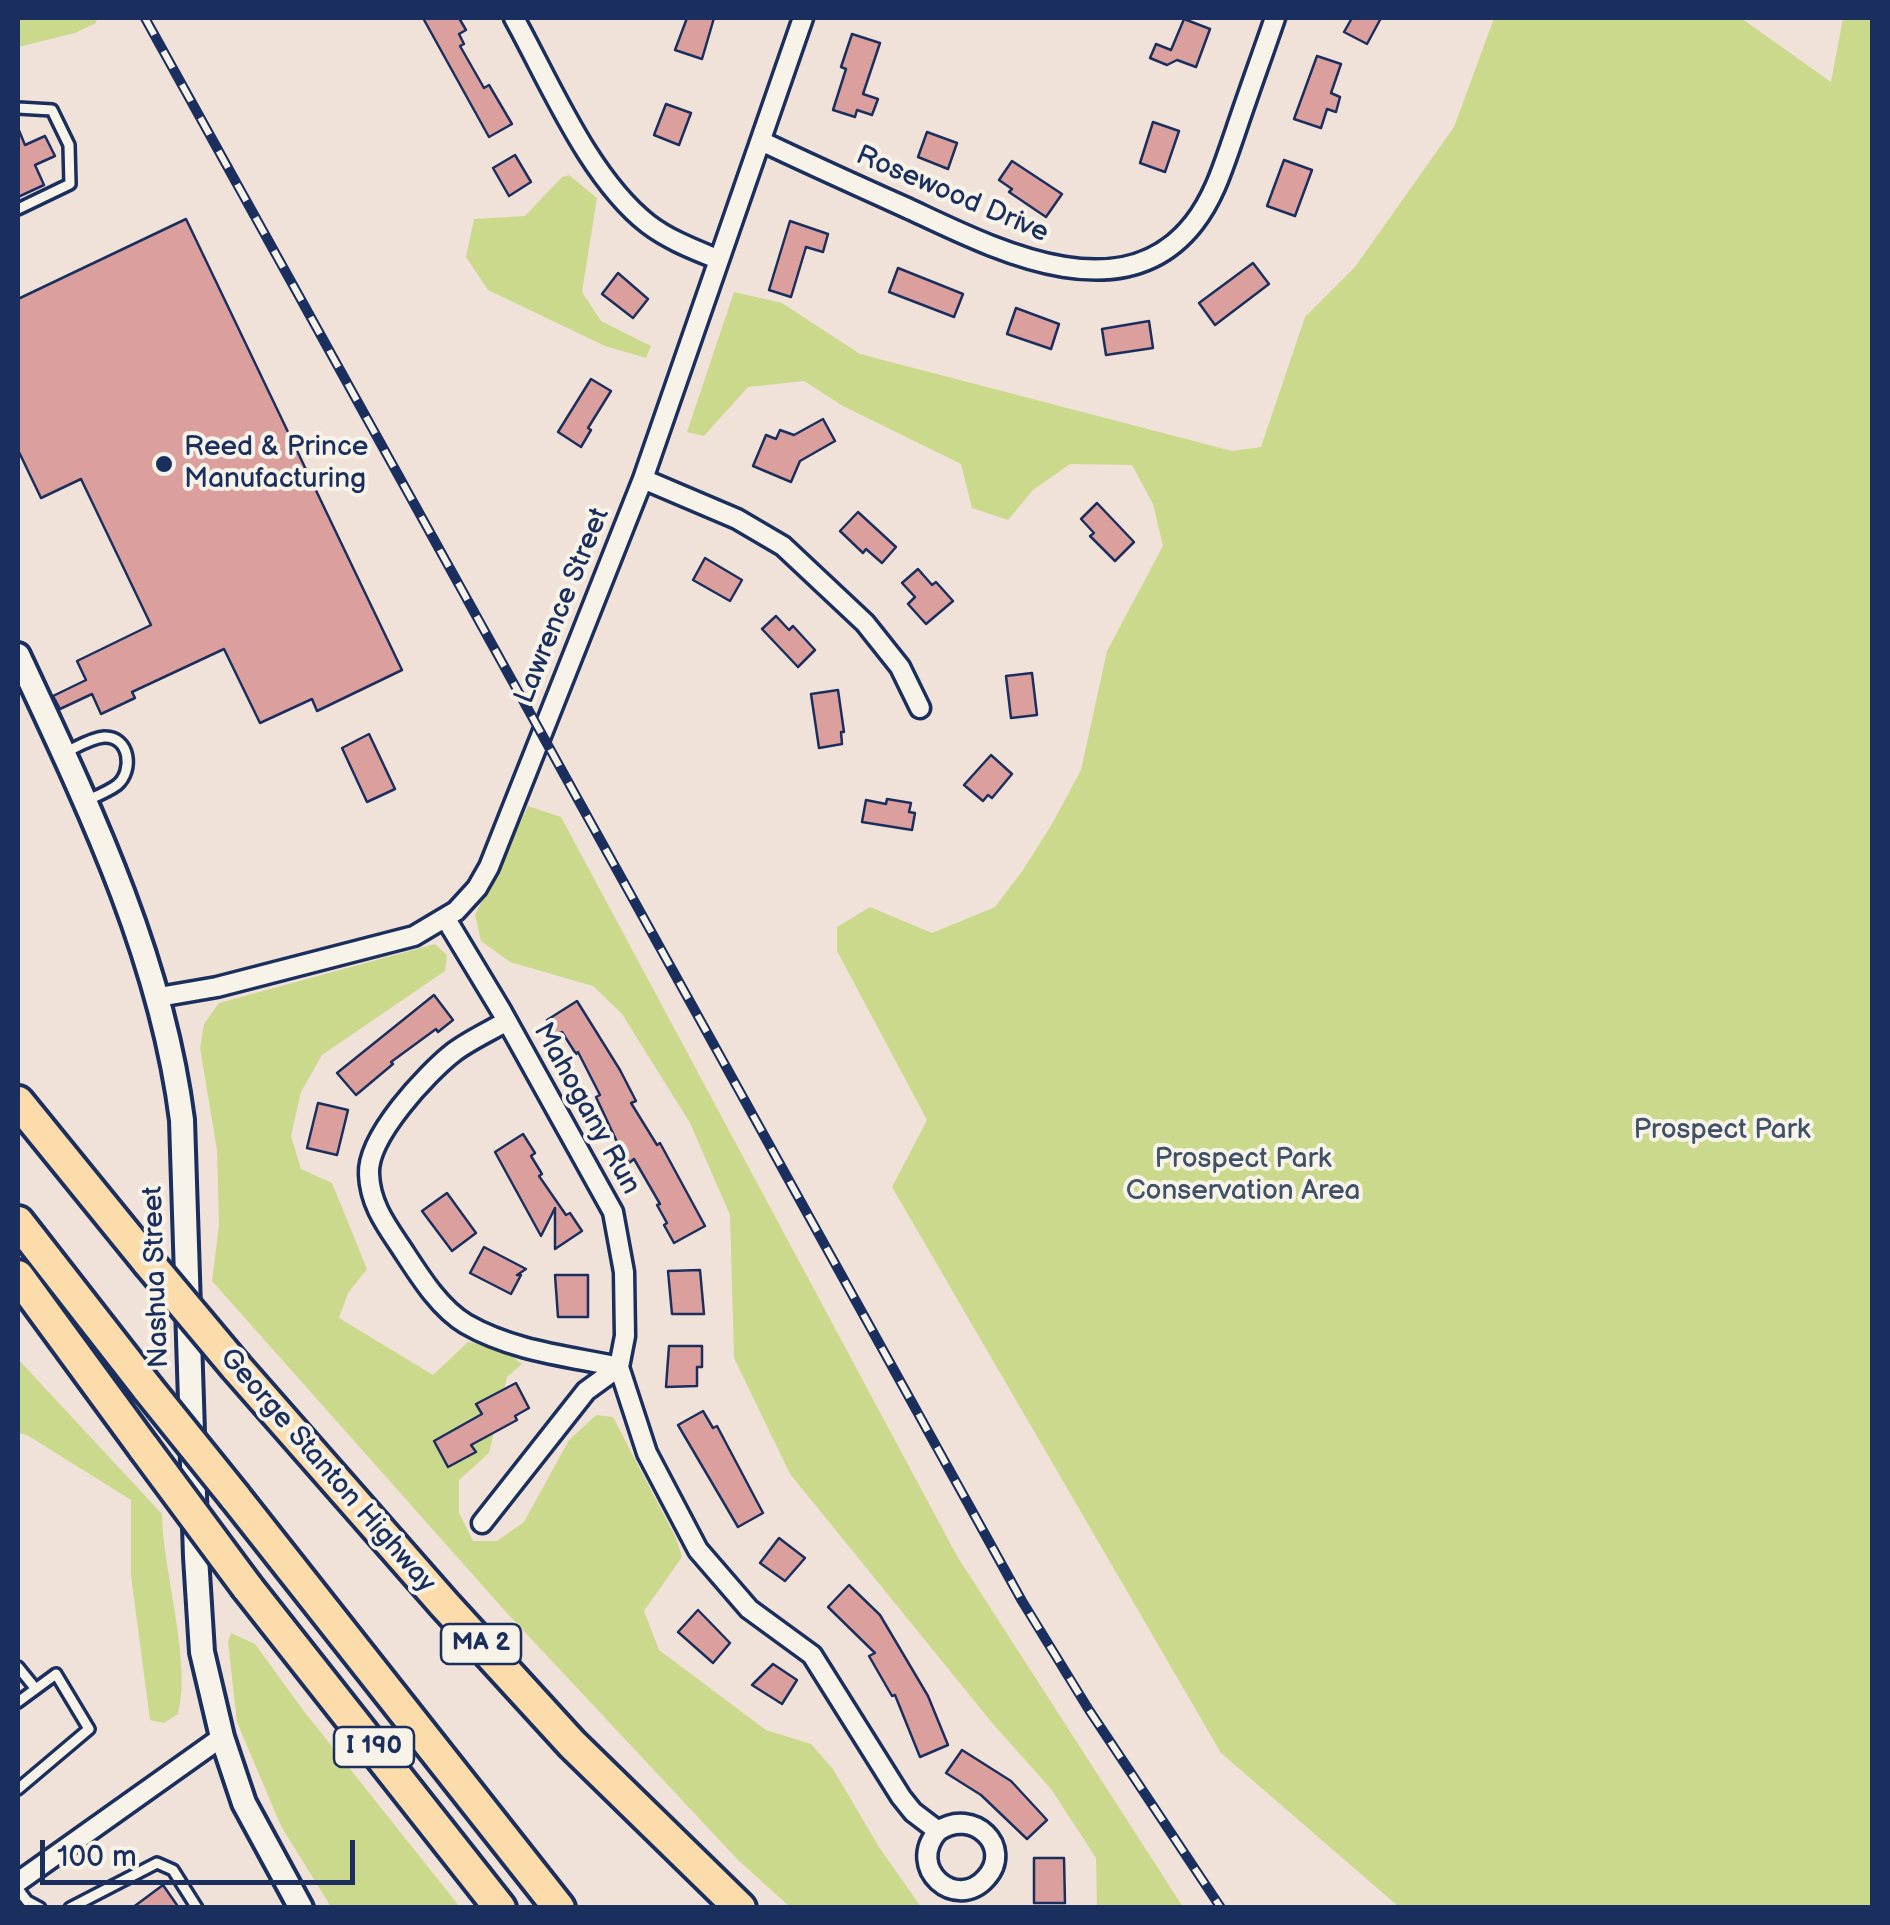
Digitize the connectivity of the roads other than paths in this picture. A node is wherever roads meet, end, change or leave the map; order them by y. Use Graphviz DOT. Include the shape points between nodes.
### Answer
graph roads {
  1 [pos="514,18"];
  2 [pos="804,18"];
  3 [pos="1275,18"];
  4 [pos="18,108"];
  5 [pos="760,142"];
  6 [pos="18,208"];
  7 [pos="717,258"];
  8 [pos="642,479"];
  9 [pos="18,655"];
  10 [pos="920,708"];
  11 [pos="64,753"];
  12 [pos="85,802"];
  13 [pos="446,919"];
  14 [pos="159,998"];
  15 [pos="507,1021"];
  16 [pos="18,1102"];
  17 [pos="18,1222"];
  18 [pos="18,1276"];
  19 [pos="619,1367"];
  20 [pos="482,1523"];
  21 [pos="18,1666"];
  22 [pos="35,1688"];
  23 [pos="18,1702"];
  24 [pos="222,1737"];
  25 [pos="572,1744"];
  26 [pos="18,1788"];
  27 [pos="938,1831"];
  28 [pos="18,1885"];
  29 [pos="40,1908"];
  30 [pos="70,1908"];
  31 [pos="198,1908"];
  32 [pos="301,1908"];
  33 [pos="500,1908"];
  34 [pos="560,1908"];
  35 [pos="712,1908"];
  36 [pos="740,1908"];
  1 -- 7 [label="street" via="619,198 680,245"];
  2 -- 5 [label="street, Lawrence Street"];
  3 -- 5 [label="street, Rosewood Drive" via="1212,196 1173,244 1124,266 1053,266 1008,254"];
  4 -- 6 [label="lane" via="52,110 69,145 70,184"];
  5 -- 7 [label="street, Lawrence Street"];
  7 -- 8 [label="street, Lawrence Street"];
  8 -- 10 [label="street" via="738,518 784,546 866,623 900,666"];
  8 -- 13 [label="street, Lawrence Street" via="489,868"];
  9 -- 11 [label="main road, Nashua Street"];
  11 -- 12 [label="main road, Nashua Street"];
  11 -- 12 [label="lane" via="110,737 127,754 119,784"];
  12 -- 14 [label="main road, Nashua Street"];
  13 -- 14 [label="street, Lawrence Street" via="389,944"];
  13 -- 15 [label="street, Mahogany Run"];
  14 -- 24 [label="main road, Nashua Street" via="182,1120 202,1652"];
  15 -- 19 [label="street, Mahogany Run" via="613,1212 624,1272"];
  15 -- 19 [label="street" via="454,1052 385,1128 370,1158 374,1202 416,1270 461,1321 519,1347"];
  16 -- 25 [label="highway, George Stanton Highway / MA 2, bridge" via="236,1366"];
  17 -- 34 [label="highway, bridge"];
  18 -- 33 [label="highway, I 190, bridge" via="247,1587"];
  19 -- 20 [label="street" via="586,1391"];
  19 -- 27 [label="street, Mahogany Run" via="647,1453 698,1550 749,1609 812,1655 901,1797"];
  21 -- 22 [label="lane"];
  22 -- 23 [label="lane"];
  22 -- 26 [label="lane" via="56,1674 89,1730"];
  24 -- 28 [label="street"];
  24 -- 32 [label="main road, Nashua Street" via="244,1803"];
  25 -- 35 [label="highway"];
  25 -- 36 [label="highway, George Stanton Highway / MA 2"];
  28 -- 29 [label="lane" via="27,1902"];
  30 -- 31 [label="lane" via="157,1863 172,1870"];
}
